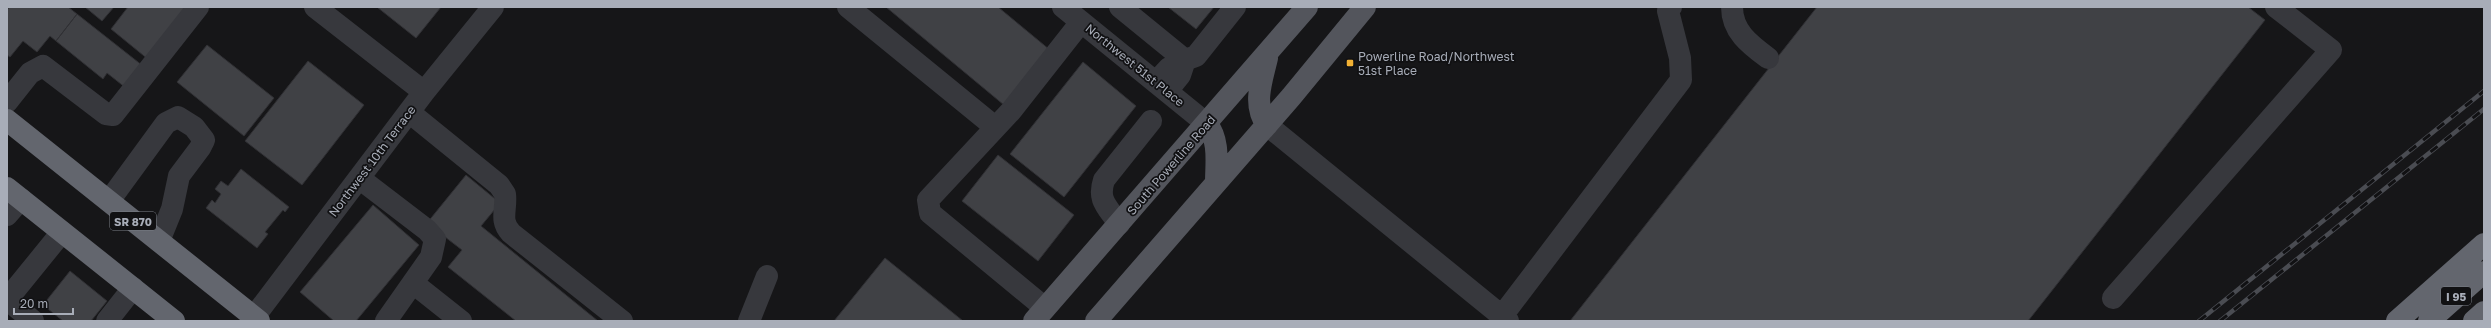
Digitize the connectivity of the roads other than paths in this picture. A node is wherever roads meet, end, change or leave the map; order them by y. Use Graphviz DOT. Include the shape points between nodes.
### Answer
graph roads {
  1 [pos="198,7"];
  2 [pos="315,7"];
  3 [pos="493,7"];
  4 [pos="848,7"];
  5 [pos="1120,7"];
  6 [pos="1235,7"];
  7 [pos="1307,7"];
  8 [pos="1365,7"];
  9 [pos="1670,7"];
  10 [pos="1732,7"];
  11 [pos="2276,7"];
  12 [pos="1074,13"];
  13 [pos="1268,55"];
  14 [pos="1768,58"];
  15 [pos="1185,60"];
  16 [pos="1162,87"];
  17 [pos="424,92"];
  18 [pos="7,102"];
  19 [pos="409,112"];
  20 [pos="7,120"];
  21 [pos="1151,121"];
  22 [pos="1207,124"];
  23 [pos="1267,126"];
  24 [pos="995,127"];
  25 [pos="7,139"];
  26 [pos="359,178"];
  27 [pos="1216,183"];
  28 [pos="12,201"];
  29 [pos="109,201"];
  30 [pos="1119,224"];
  31 [pos="62,232"];
  32 [pos="159,242"];
  33 [pos="2484,244"];
  34 [pos="2484,272"];
  35 [pos="767,276"];
  36 [pos="413,283"];
  37 [pos="133,288"];
  38 [pos="2113,298"];
  39 [pos="2484,312"];
  40 [pos="1040,314"];
  41 [pos="257,319"];
  42 [pos="453,319"];
  43 [pos="1505,319"];
  44 [pos="33,321"];
  45 [pos="107,321"];
  46 [pos="174,321"];
  47 [pos="386,321"];
  48 [pos="622,321"];
  49 [pos="749,321"];
  50 [pos="1096,321"];
  51 [pos="2397,321"];
  52 [pos="2429,321"];
  53 [pos="2474,321"];
  1 -- 18 [label="street" via="113,115 106,114 43,66 30,73"];
  2 -- 17 [label="street"];
  3 -- 17 [label="street, Northwest 10th Terrace"];
  4 -- 24 [label="street"];
  5 -- 15 [label="street"];
  6 -- 15 [label="street" via="1196,56"];
  7 -- 13 [label="main road, South Powerline Road"];
  8 -- 23 [label="main road"];
  9 -- 43 [label="street" via="1668,11 1680,58 1680,80"];
  10 -- 14 [label="street" via="1732,21 1750,44"];
  11 -- 38 [label="street" via="2331,50"];
  12 -- 16 [label="street, Northwest 51st Place"];
  12 -- 24 [label="street"];
  13 -- 22 [label="main road, South Powerline Road"];
  13 -- 23 [label="main road" via="1258,102 1262,119"];
  15 -- 16 [label="street" via="1180,75"];
  16 -- 22 [label="street, Northwest 51st Place"];
  17 -- 19 [label="street, Northwest 10th Terrace"];
  19 -- 26 [label="street, Northwest 10th Terrace"];
  19 -- 48 [label="street" via="499,185 505,194 502,215 505,227 511,233"];
  20 -- 29 [label="highway, SR 870"];
  21 -- 30 [label="street" via="1104,180 1101,199"];
  22 -- 27 [label="main road" via="1216,143"];
  22 -- 30 [label="main road, South Powerline Road"];
  23 -- 27 [label="main road"];
  23 -- 43 [label="street"];
  24 -- 40 [label="street" via="936,190 928,200 928,208 930,213"];
  25 -- 29 [label="highway" via="70,182"];
  26 -- 36 [label="street" via="427,230 435,239 431,257"];
  26 -- 41 [label="street, Northwest 10th Terrace"];
  27 -- 50 [label="main road"];
  28 -- 31 [label="highway"];
  29 -- 32 [label="highway, SR 870"];
  29 -- 32 [label="street" via="166,123 178,117 194,127 204,140 179,176 172,209"];
  30 -- 40 [label="main road, South Powerline Road"];
  31 -- 37 [label="highway"];
  31 -- 44 [label="street" via="10,296 14,305"];
  32 -- 41 [label="highway, SR 870"];
  33 -- 51 [label="highway"];
  34 -- 52 [label="highway, I 95"];
  35 -- 49 [label="street"];
  36 -- 42 [label="street"];
  36 -- 47 [label="street"];
  37 -- 45 [label="street"];
  37 -- 46 [label="highway"];
  39 -- 53 [label="highway"];
}
